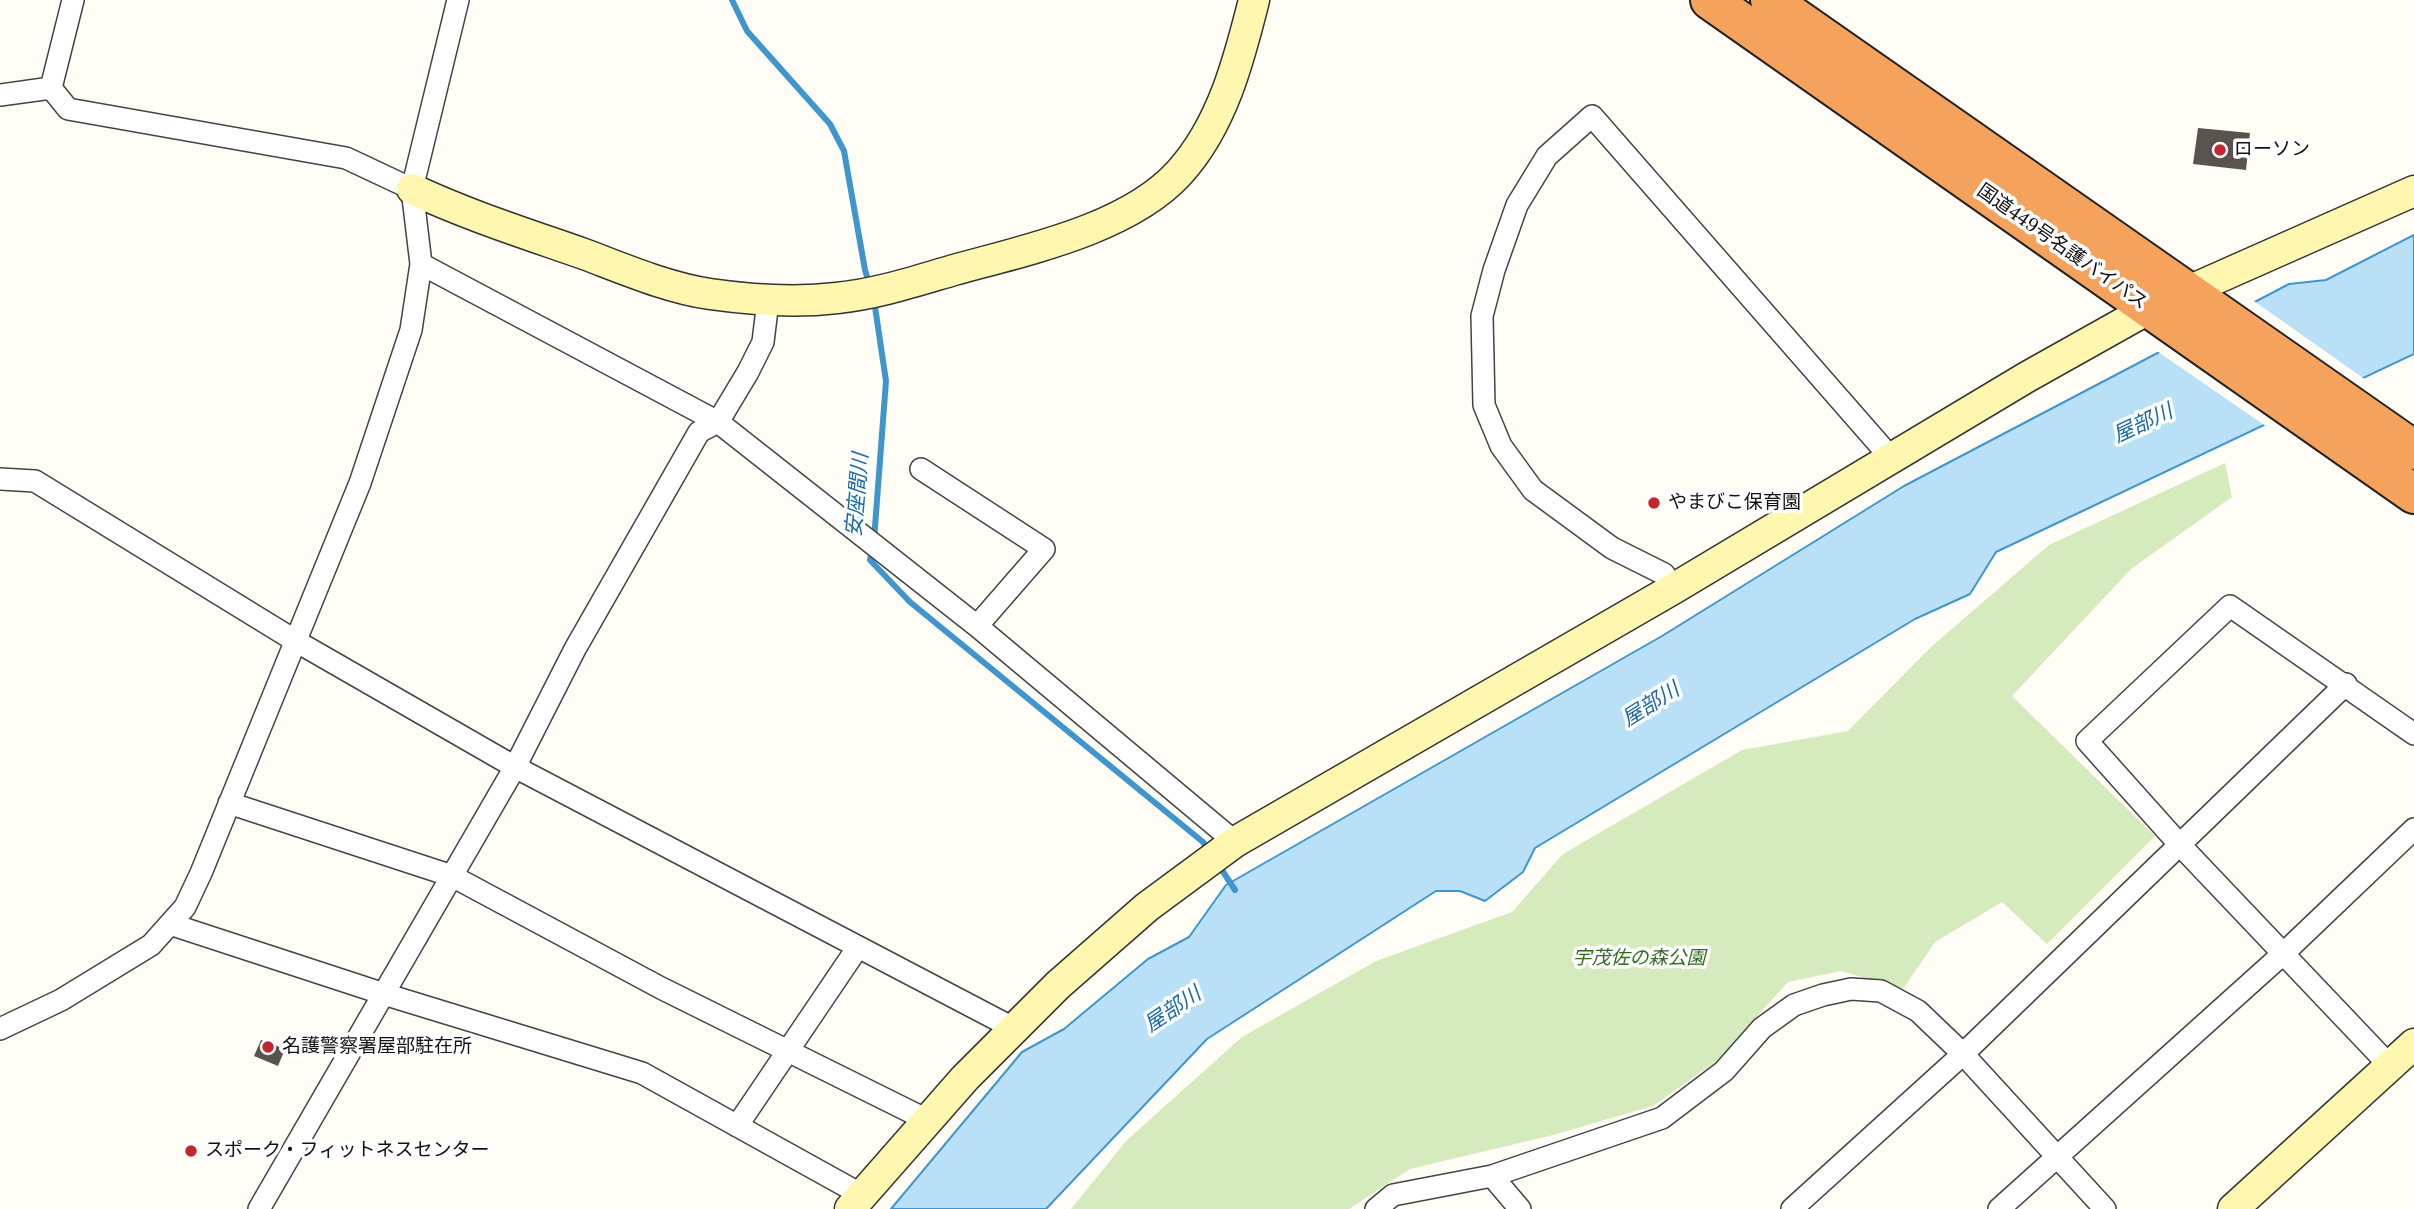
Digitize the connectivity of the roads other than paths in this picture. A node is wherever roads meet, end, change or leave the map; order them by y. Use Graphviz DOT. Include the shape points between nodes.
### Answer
graph roads {
  1 [pos="73,0"];
  2 [pos="458,0"];
  3 [pos="1254,0"];
  4 [pos="1710,0"];
  5 [pos="1770,0"];
  6 [pos="51,88"];
  7 [pos="0,95"];
  8 [pos="412,189"];
  9 [pos="2414,191"];
  10 [pos="421,264"];
  11 [pos="2201,299"];
  12 [pos="768,301"];
  13 [pos="2164,318"];
  14 [pos="719,422"];
  15 [pos="2410,441"];
  16 [pos="1892,459"];
  17 [pos="921,468"];
  18 [pos="0,478"];
  19 [pos="2414,494"];
  20 [pos="1673,589"];
  21 [pos="977,626"];
  22 [pos="294,640"];
  23 [pos="2346,684"];
  24 [pos="2414,734"];
  25 [pos="515,767"];
  26 [pos="229,803"];
  27 [pos="2414,829"];
  28 [pos="1235,842"];
  29 [pos="2180,845"];
  30 [pos="452,876"];
  31 [pos="170,924"];
  32 [pos="858,947"];
  33 [pos="2285,953"];
  34 [pos="384,994"];
  35 [pos="1013,1028"];
  36 [pos="0,1029"];
  37 [pos="2414,1044"];
  38 [pos="790,1052"];
  39 [pos="1963,1054"];
  40 [pos="2402,1071"];
  41 [pos="927,1121"];
  42 [pos="737,1126"];
  43 [pos="2056,1156"];
  44 [pos="1492,1175"];
  45 [pos="856,1202"];
  46 [pos="259,1209"];
  47 [pos="1376,1209"];
  48 [pos="1520,1209"];
  49 [pos="1792,1209"];
  50 [pos="1999,1209"];
  51 [pos="2105,1209"];
  52 [pos="2233,1209"];
  1 -- 6 [label="street"];
  2 -- 8 [label="street"];
  3 -- 12 [label="street" via="1220,109 1180,172 1152,198 1036,248 873,293"];
  4 -- 13 [label="highway, 国道449号名護バイパス"];
  5 -- 11 [label="highway, 国道449号名護バイパス"];
  6 -- 7 [label="street"];
  6 -- 8 [label="street" via="68,109 346,158"];
  8 -- 10 [label="street"];
  8 -- 12 [label="street" via="624,269 707,294"];
  9 -- 11 [label="street"];
  10 -- 14 [label="street"];
  10 -- 22 [label="street" via="411,330 365,470"];
  11 -- 13 [label="street"];
  11 -- 15 [label="highway, 国道449号名護バイパス"];
  12 -- 14 [label="street" via="763,342"];
  13 -- 16 [label="street" via="2027,377"];
  13 -- 19 [label="highway, 国道449号名護バイパス"];
  14 -- 21 [label="street"];
  14 -- 25 [label="street" via="699,432 575,649"];
  16 -- 20 [label="street"];
  16 -- 20 [label="street" via="1592,116 1547,156 1517,205 1482,316 1484,405 1501,446 1533,490 1612,548 1664,575"];
  17 -- 21 [label="street" via="1044,549"];
  18 -- 22 [label="street" via="35,481"];
  20 -- 28 [label="street"];
  21 -- 28 [label="street"];
  22 -- 25 [label="street"];
  22 -- 26 [label="street"];
  23 -- 24 [label="street"];
  23 -- 29 [label="street"];
  23 -- 29 [label="street" via="2230,606 2087,741"];
  25 -- 30 [label="street"];
  25 -- 32 [label="street"];
  26 -- 30 [label="street"];
  26 -- 31 [label="street" via="185,907"];
  27 -- 33 [label="street"];
  28 -- 35 [label="street" via="1147,907"];
  29 -- 33 [label="street"];
  29 -- 39 [label="street"];
  30 -- 34 [label="street"];
  30 -- 38 [label="street"];
  31 -- 34 [label="street"];
  31 -- 36 [label="street" via="151,945 61,1000"];
  32 -- 35 [label="street"];
  32 -- 38 [label="street"];
  33 -- 40 [label="street"];
  33 -- 43 [label="street"];
  34 -- 42 [label="street" via="642,1073"];
  34 -- 46 [label="street"];
  35 -- 41 [label="street"];
  37 -- 40 [label="street"];
  38 -- 41 [label="street"];
  38 -- 42 [label="street"];
  39 -- 43 [label="street"];
  39 -- 44 [label="street" via="1918,1011 1881,991 1851,989 1823,995 1794,1005 1762,1028 1724,1071 1662,1118"];
  39 -- 49 [label="street"];
  40 -- 52 [label="street"];
  41 -- 45 [label="street"];
  42 -- 45 [label="street"];
  43 -- 50 [label="street"];
  43 -- 51 [label="street"];
  44 -- 47 [label="street" via="1393,1195"];
  44 -- 48 [label="street"];
}
